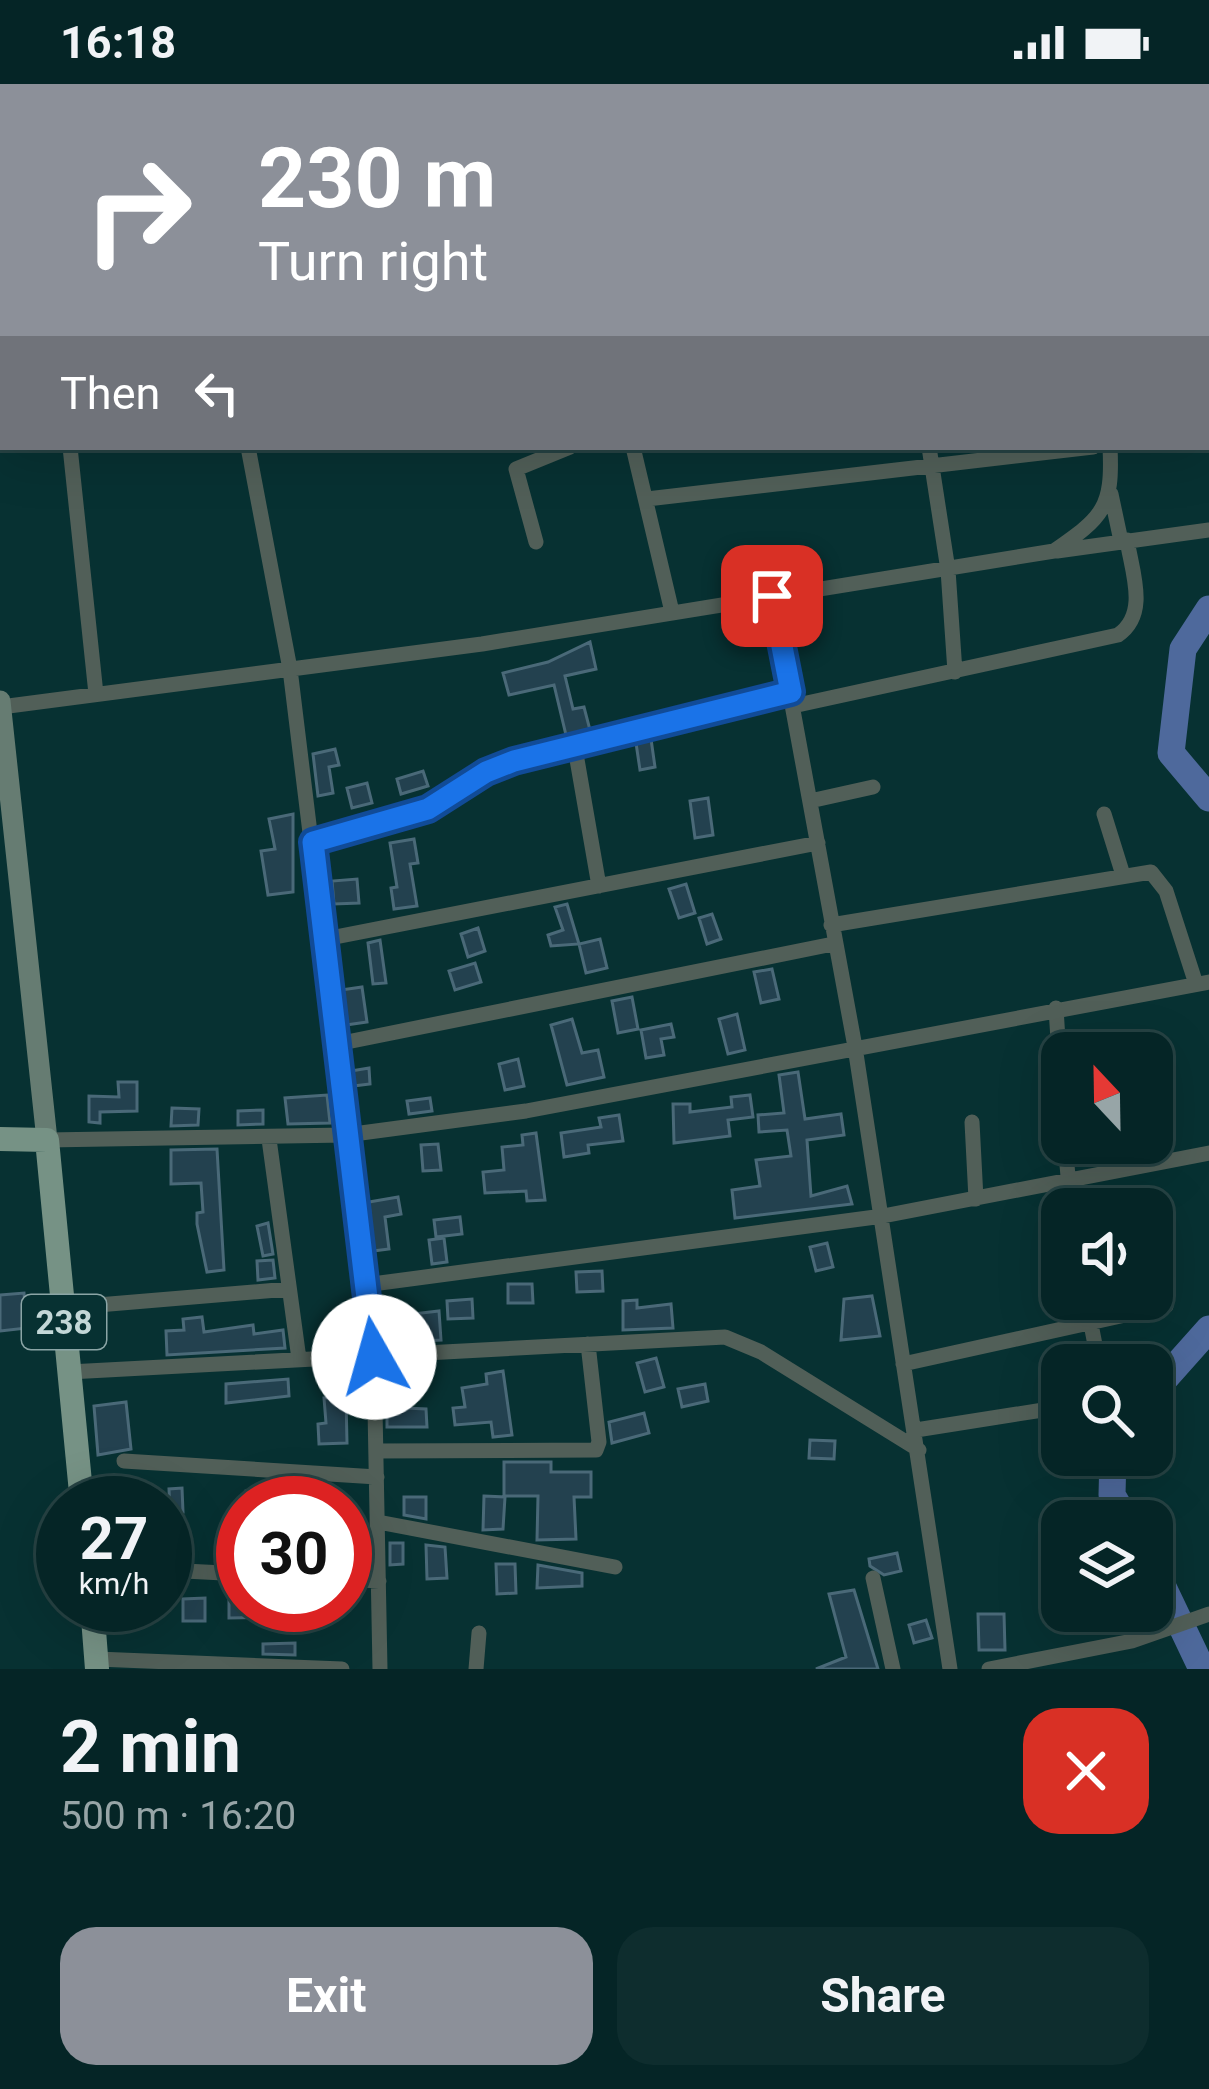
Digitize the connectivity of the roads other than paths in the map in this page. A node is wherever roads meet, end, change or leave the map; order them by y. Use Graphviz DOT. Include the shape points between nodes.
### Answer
graph roads {
  1 [pos="70,450"];
  2 [pos="249,450"];
  3 [pos="563,450"];
  4 [pos="634,450"];
  5 [pos="929,450"];
  6 [pos="1069,450"];
  7 [pos="1110,450"];
  8 [pos="932,467"];
  9 [pos="1112,494"];
  10 [pos="647,499"];
  11 [pos="1209,530"];
  12 [pos="1124,541"];
  13 [pos="536,542"];
  14 [pos="1054,551"];
  15 [pos="948,570"];
  16 [pos="772,596"];
  17 [pos="672,612"];
  18 [pos="290,669"];
  19 [pos="955,672"];
  20 [pos="96,694"];
  21 [pos="792,699"];
  22 [pos="0,704"];
  23 [pos="575,748"];
  24 [pos="873,787"];
  25 [pos="810,801"];
  26 [pos="1104,814"];
  27 [pos="313,842"];
  28 [pos="818,843"];
  29 [pos="1123,875"];
  30 [pos="599,886"];
  31 [pos="831,925"];
  32 [pos="325,940"];
  33 [pos="833,944"];
  34 [pos="1203,983"];
  35 [pos="1055,1008"];
  36 [pos="1057,1032"];
  37 [pos="337,1044"];
  38 [pos="855,1047"];
  39 [pos="972,1123"];
  40 [pos="346,1136"];
  41 [pos="0,1139"];
  42 [pos="269,1139"];
  43 [pos="47,1140"];
  44 [pos="1209,1154"];
  45 [pos="1066,1164"];
  46 [pos="1067,1184"];
  47 [pos="1068,1188"];
  48 [pos="976,1199"];
  49 [pos="883,1216"];
  50 [pos="365,1285"];
  51 [pos="290,1289"];
  52 [pos="62,1308"];
  53 [pos="1089,1320"];
  54 [pos="1110,1320"];
  55 [pos="1090,1325"];
  56 [pos="587,1344"];
  57 [pos="1094,1344"];
  58 [pos="374,1357"];
  59 [pos="299,1359"];
  60 [pos="903,1364"];
  61 [pos="69,1372"];
  62 [pos="1041,1410"];
  63 [pos="916,1430"];
  64 [pos="919,1450"];
  65 [pos="377,1451"];
  66 [pos="124,1460"];
  67 [pos="79,1476"];
  68 [pos="377,1477"];
  69 [pos="378,1522"];
  70 [pos="615,1567"];
  71 [pos="873,1578"];
  72 [pos="372,1581"];
  73 [pos="379,1581"];
  74 [pos="1209,1614"];
  75 [pos="94,1632"];
  76 [pos="479,1634"];
  77 [pos="97,1664"];
  78 [pos="342,1669"];
  79 [pos="380,1669"];
  80 [pos="476,1669"];
  81 [pos="893,1669"];
  82 [pos="950,1669"];
  83 [pos="989,1669"];
  1 -- 20 [label="street"];
  2 -- 18 [label="street"];
  3 -- 13 [label="street" via="516,470"];
  4 -- 10 [label="street"];
  5 -- 8 [label="street"];
  6 -- 8 [label="street"];
  7 -- 9 [label="street"];
  8 -- 10 [label="street"];
  8 -- 15 [label="street"];
  9 -- 12 [label="street"];
  9 -- 14 [label="street" via="1094,521"];
  10 -- 17 [label="street"];
  11 -- 12 [label="street"];
  12 -- 14 [label="street"];
  12 -- 19 [label="street" via="1136,610 1126,630"];
  14 -- 15 [label="street"];
  15 -- 16 [label="street"];
  15 -- 19 [label="street"];
  16 -- 17 [label="street"];
  16 -- 21 [label="street"];
  17 -- 18 [label="street"];
  18 -- 20 [label="street"];
  18 -- 27 [label="street"];
  19 -- 21 [label="street"];
  20 -- 22 [label="street"];
  21 -- 23 [label="street"];
  21 -- 25 [label="street"];
  22 -- 43 [label="main road"];
  23 -- 27 [label="street" via="494,768 428,809"];
  23 -- 30 [label="street"];
  24 -- 25 [label="street"];
  25 -- 28 [label="street"];
  26 -- 29 [label="street"];
  27 -- 32 [label="street"];
  28 -- 30 [label="street"];
  28 -- 31 [label="street"];
  29 -- 31 [label="street"];
  29 -- 34 [label="street" via="1147,872 1161,880"];
  30 -- 32 [label="street"];
  31 -- 33 [label="street"];
  32 -- 37 [label="street"];
  33 -- 37 [label="street"];
  33 -- 38 [label="street"];
  34 -- 35 [label="street"];
  35 -- 36 [label="street"];
  35 -- 38 [label="street"];
  37 -- 40 [label="street"];
  38 -- 40 [label="street" via="526,1111"];
  38 -- 49 [label="street"];
  39 -- 48 [label="street"];
  40 -- 42 [label="street"];
  40 -- 50 [label="street"];
  41 -- 43 [label="main road"];
  42 -- 43 [label="street"];
  42 -- 51 [label="street"];
  43 -- 52 [label="main road, 238"];
  44 -- 46 [label="street"];
  45 -- 46 [label="street"];
  46 -- 47 [label="street"];
  46 -- 48 [label="street"];
  48 -- 49 [label="street"];
  49 -- 50 [label="street"];
  49 -- 60 [label="street"];
  50 -- 58 [label="street"];
  51 -- 52 [label="street"];
  51 -- 59 [label="street"];
  52 -- 61 [label="main road, 238"];
  53 -- 55 [label="street"];
  54 -- 55 [label="street"];
  55 -- 57 [label="street"];
  55 -- 60 [label="street"];
  56 -- 58 [label="street"];
  56 -- 64 [label="street" via="734,1339"];
  56 -- 65 [label="street" via="596,1450"];
  58 -- 59 [label="street"];
  58 -- 65 [label="street"];
  59 -- 61 [label="street"];
  60 -- 63 [label="street"];
  61 -- 67 [label="main road, 238"];
  62 -- 63 [label="street"];
  63 -- 64 [label="street"];
  64 -- 82 [label="street"];
  65 -- 68 [label="street"];
  66 -- 68 [label="street"];
  68 -- 69 [label="street"];
  69 -- 70 [label="street"];
  69 -- 73 [label="street"];
  71 -- 81 [label="street"];
  72 -- 73 [label="street"];
  73 -- 79 [label="street"];
  74 -- 83 [label="street" via="1158,1634"];
  75 -- 77 [label="main road"];
  76 -- 80 [label="street"];
  77 -- 78 [label="street"];
}
